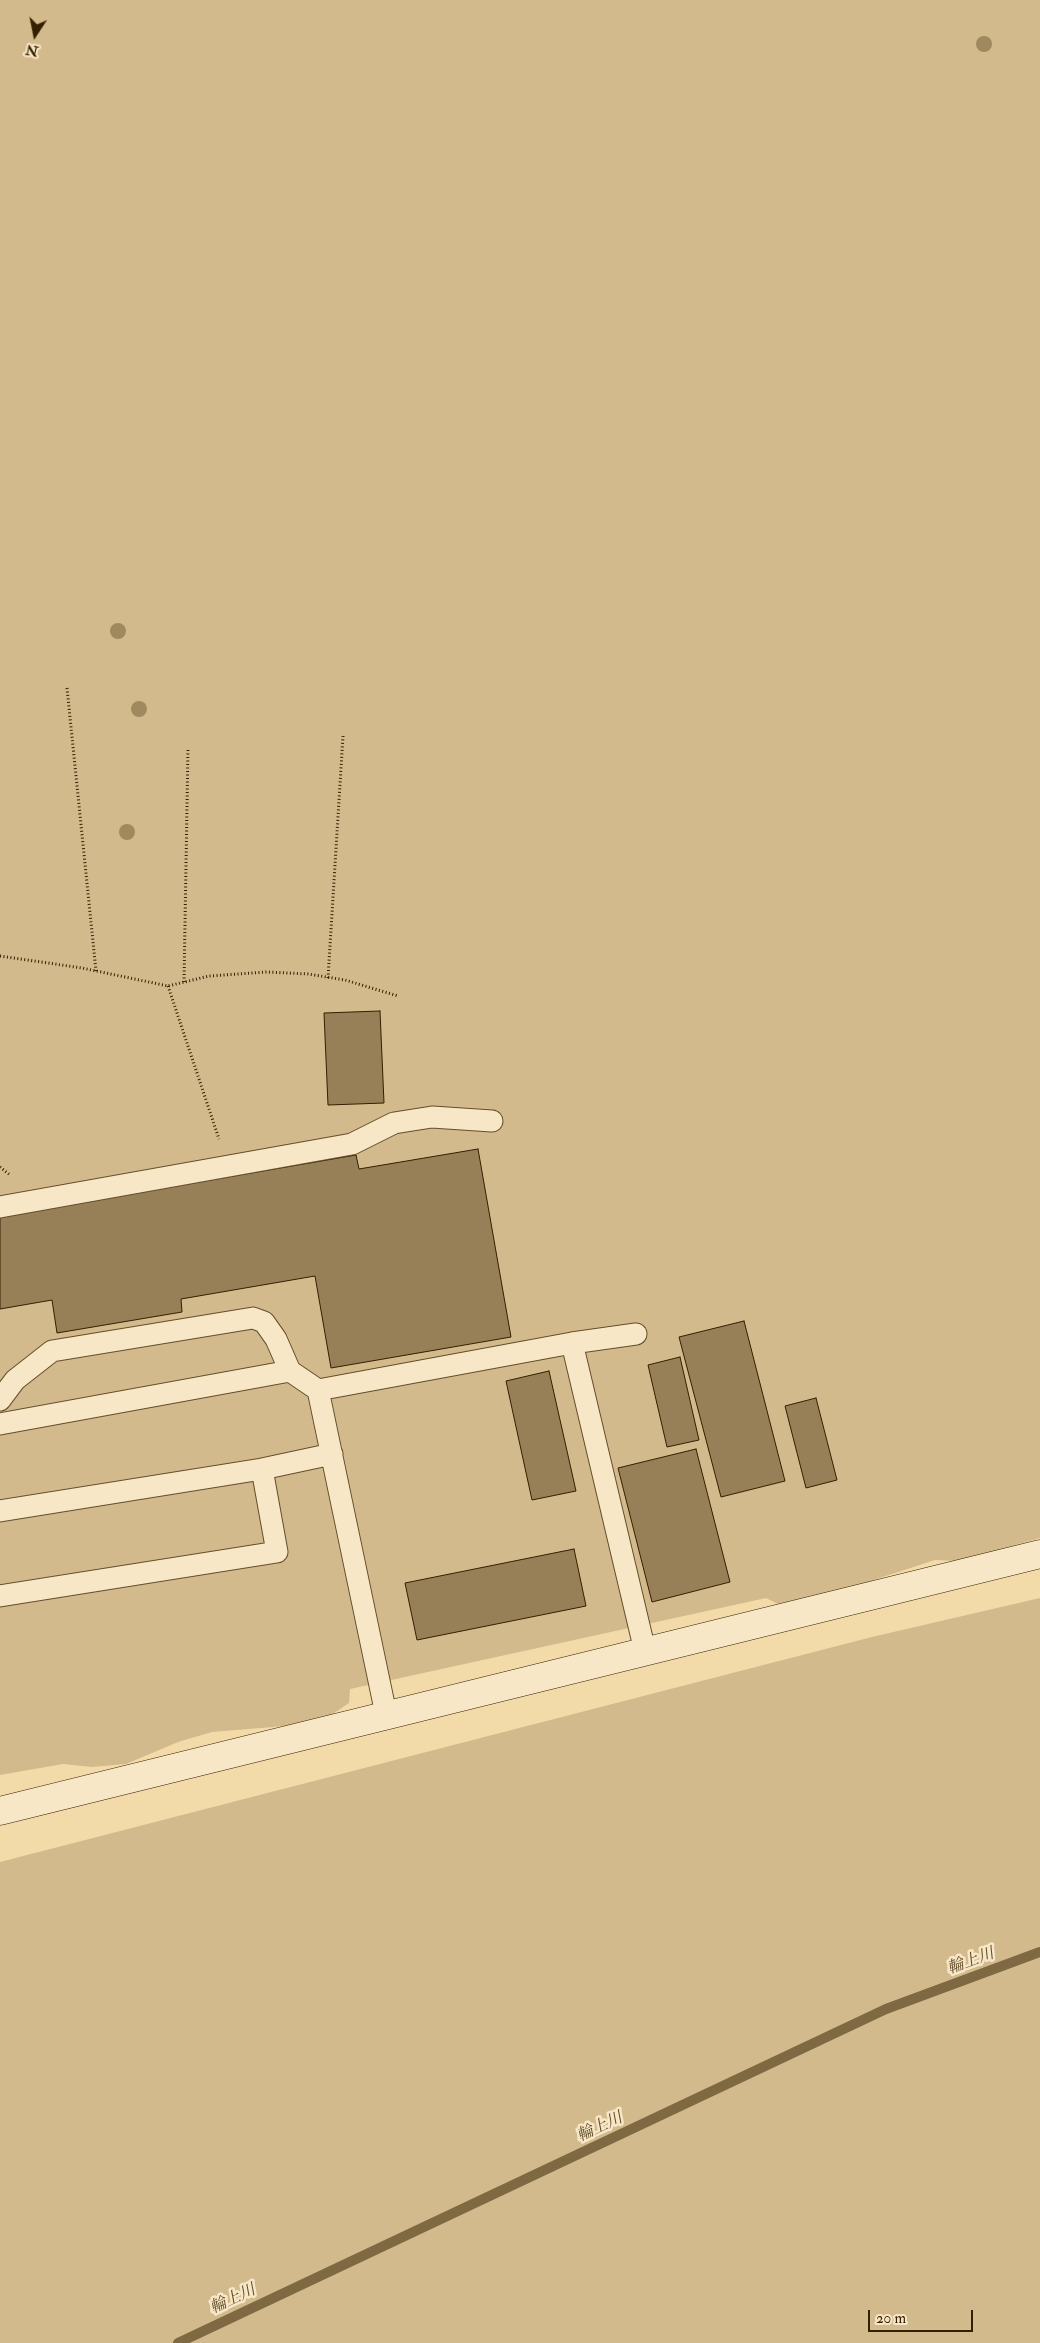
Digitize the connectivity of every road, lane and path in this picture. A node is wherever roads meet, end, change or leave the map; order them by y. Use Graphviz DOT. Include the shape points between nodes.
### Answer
graph roads {
  1 [pos="67,688"];
  2 [pos="343,736"];
  3 [pos="188,748"];
  4 [pos="0,956"];
  5 [pos="96,971"];
  6 [pos="328,978"];
  7 [pos="184,982"];
  8 [pos="168,986"];
  9 [pos="398,996"];
  10 [pos="492,1121"];
  11 [pos="228,1166"];
  12 [pos="0,1207"];
  13 [pos="636,1334"];
  14 [pos="572,1344"];
  15 [pos="290,1371"];
  16 [pos="318,1390"];
  17 [pos="0,1400"];
  18 [pos="0,1424"];
  19 [pos="332,1454"];
  20 [pos="262,1469"];
  21 [pos="0,1510"];
  22 [pos="1040,1554"];
  23 [pos="0,1596"];
  24 [pos="645,1651"];
  25 [pos="386,1714"];
  26 [pos="0,1811"];
  1 -- 5 [label="path"];
  2 -- 6 [label="path"];
  3 -- 7 [label="path"];
  4 -- 5 [label="path"];
  5 -- 8 [label="path"];
  6 -- 7 [label="path" via="308,974 244,972"];
  6 -- 9 [label="path"];
  7 -- 8 [label="path"];
  8 -- 11 [label="path"];
  10 -- 11 [label="lane" via="432,1118 394,1122 352,1144"];
  11 -- 12 [label="lane"];
  13 -- 14 [label="lane"];
  14 -- 16 [label="lane"];
  14 -- 24 [label="lane"];
  15 -- 16 [label="lane"];
  15 -- 17 [label="lane" via="276,1339 264,1322 253,1318 52,1351 15,1380"];
  15 -- 18 [label="lane"];
  16 -- 19 [label="lane"];
  19 -- 20 [label="lane"];
  19 -- 25 [label="lane"];
  20 -- 21 [label="lane"];
  20 -- 23 [label="lane" via="278,1552"];
  22 -- 24 [label="street"];
  24 -- 25 [label="street"];
  25 -- 26 [label="street"];
}
